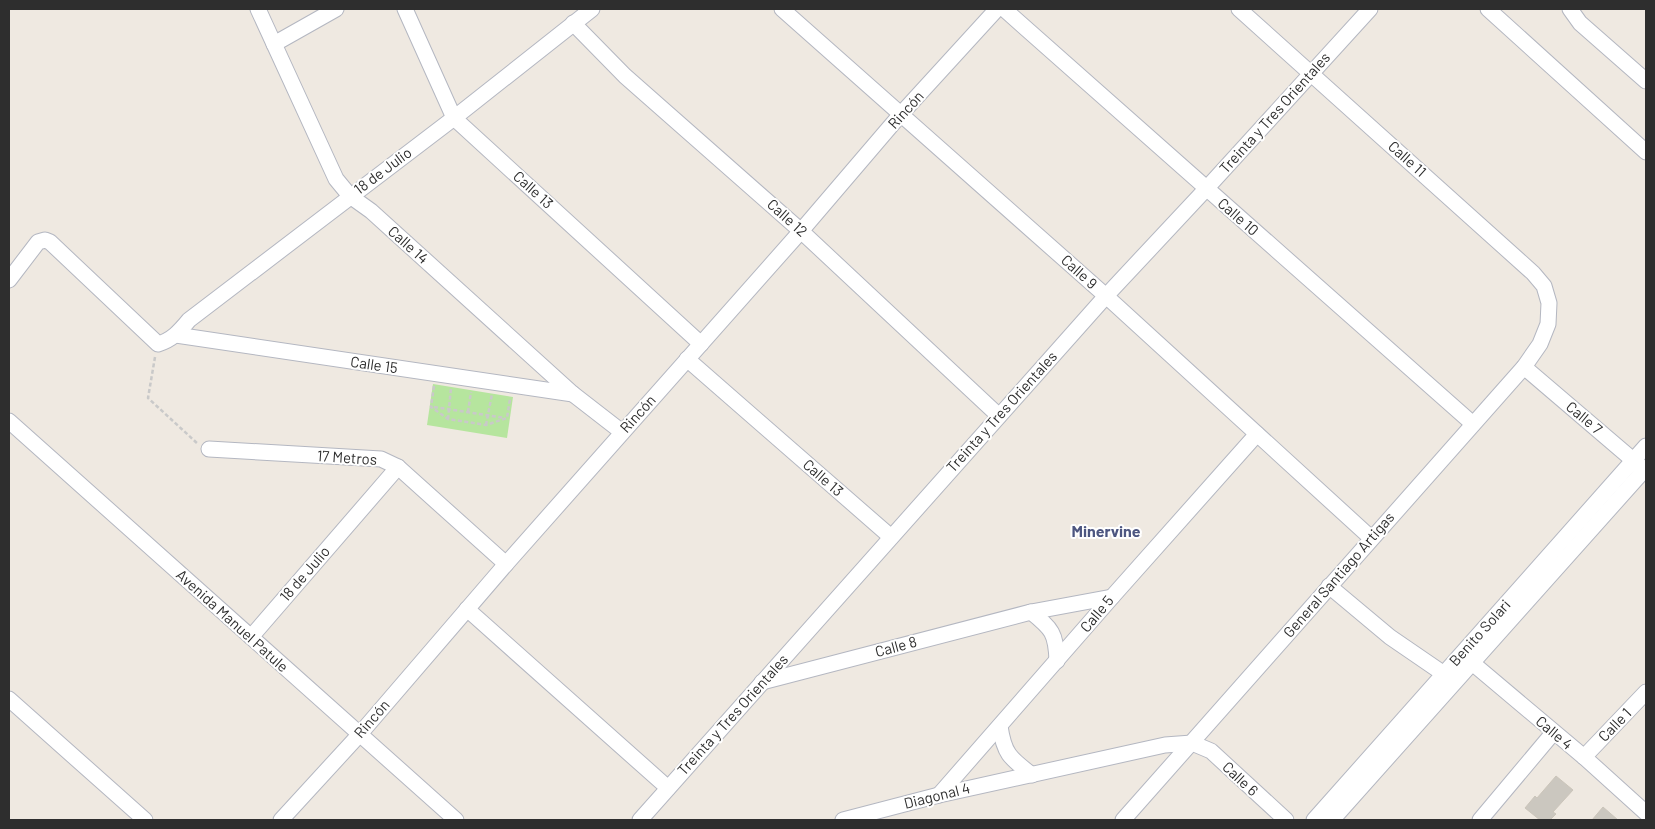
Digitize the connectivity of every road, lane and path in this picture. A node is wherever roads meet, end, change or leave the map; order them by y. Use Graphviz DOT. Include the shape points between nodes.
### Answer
graph roads {
  1 [pos="258,9"];
  2 [pos="336,9"];
  3 [pos="405,9"];
  4 [pos="592,9"];
  5 [pos="782,9"];
  6 [pos="997,9"];
  7 [pos="1004,9"];
  8 [pos="1239,9"];
  9 [pos="1370,9"];
  10 [pos="1488,9"];
  11 [pos="1570,9"];
  12 [pos="573,23"];
  13 [pos="274,44"];
  14 [pos="1311,73"];
  15 [pos="1646,81"];
  16 [pos="901,114"];
  17 [pos="454,118"];
  18 [pos="1646,152"];
  19 [pos="1206,188"];
  20 [pos="350,196"];
  21 [pos="801,231"];
  22 [pos="9,280"];
  23 [pos="1106,296"];
  24 [pos="1548,324"];
  25 [pos="176,335"];
  26 [pos="158,344"];
  27 [pos="701,344"];
  28 [pos="688,359"];
  29 [pos="1524,367"];
  30 [pos="435,374"];
  31 [pos="452,376"];
  32 [pos="473,379"];
  33 [pos="494,382"];
  34 [pos="513,385"];
  35 [pos="573,394"];
  36 [pos="432,407"];
  37 [pos="449,410"];
  38 [pos="468,412"];
  39 [pos="488,416"];
  40 [pos="999,416"];
  41 [pos="506,418"];
  42 [pos="448,419"];
  43 [pos="9,421"];
  44 [pos="1473,424"];
  45 [pos="486,425"];
  46 [pos="622,432"];
  47 [pos="1257,434"];
  48 [pos="1646,446"];
  49 [pos="209,449"];
  50 [pos="1641,466"];
  51 [pos="398,467"];
  52 [pos="891,537"];
  53 [pos="1371,538"];
  54 [pos="506,564"];
  55 [pos="1330,586"];
  56 [pos="1112,597"];
  57 [pos="467,609"];
  58 [pos="1031,612"];
  59 [pos="251,637"];
  60 [pos="1466,658"];
  61 [pos="1057,661"];
  62 [pos="1444,674"];
  63 [pos="762,682"];
  64 [pos="1646,692"];
  65 [pos="9,699"];
  66 [pos="1000,726"];
  67 [pos="1553,733"];
  68 [pos="359,735"];
  69 [pos="1192,743"];
  70 [pos="1584,757"];
  71 [pos="1032,775"];
  72 [pos="668,788"];
  73 [pos="939,795"];
  74 [pos="1646,813"];
  75 [pos="145,820"];
  76 [pos="281,820"];
  77 [pos="456,820"];
  78 [pos="640,820"];
  79 [pos="843,820"];
  80 [pos="1123,820"];
  81 [pos="1286,820"];
  82 [pos="1314,820"];
  83 [pos="1332,820"];
  84 [pos="1480,820"];
  1 -- 13 [label="street, Calle 14"];
  2 -- 13 [label="street"];
  3 -- 17 [label="street, Calle 13"];
  4 -- 12 [label="street, 18 de Julio"];
  5 -- 16 [label="street, Calle 9"];
  6 -- 16 [label="street, Rincón"];
  7 -- 19 [label="street, Calle 10"];
  8 -- 14 [label="street, Calle 11"];
  9 -- 14 [label="street, Treinta y Tres Orientales"];
  10 -- 18 [label="street"];
  11 -- 15 [label="street" via="1580,23"];
  12 -- 17 [label="street, 18 de Julio"];
  12 -- 21 [label="street, Calle 12" via="625,76"];
  13 -- 20 [label="street, Calle 14" via="336,178"];
  14 -- 19 [label="street, Treinta y Tres Orientales"];
  14 -- 24 [label="street, Calle 11" via="1533,273 1544,286 1549,303"];
  16 -- 21 [label="street, Rincón"];
  16 -- 23 [label="street, Calle 9"];
  17 -- 20 [label="street, 18 de Julio"];
  17 -- 27 [label="street, Calle 13"];
  19 -- 23 [label="street, Treinta y Tres Orientales"];
  19 -- 44 [label="street, Calle 10"];
  20 -- 25 [label="street, 18 de Julio" via="188,320"];
  20 -- 35 [label="street, Calle 14" via="371,211"];
  21 -- 27 [label="street, Rincón"];
  21 -- 40 [label="street, Calle 12"];
  22 -- 26 [label="street" via="38,242 50,242"];
  23 -- 40 [label="street, Treinta y Tres Orientales"];
  23 -- 47 [label="street, Calle 9"];
  24 -- 29 [label="street, General Santiago Artigas" via="1540,344"];
  25 -- 26 [label="street"];
  25 -- 30 [label="street, Calle 15"];
  26 -- 49 [label="path" via="148,398 198,444"];
  27 -- 28 [label="street, Rincón"];
  28 -- 46 [label="street, Rincón"];
  28 -- 52 [label="street, Calle 13"];
  29 -- 44 [label="street, General Santiago Artigas"];
  29 -- 50 [label="street, Calle 7"];
  30 -- 31 [label="street, Calle 15"];
  30 -- 36 [label="path"];
  31 -- 32 [label="street, Calle 15"];
  31 -- 37 [label="path"];
  32 -- 33 [label="street, Calle 15"];
  32 -- 38 [label="path"];
  33 -- 34 [label="street, Calle 15"];
  33 -- 39 [label="path"];
  34 -- 35 [label="street, Calle 15"];
  34 -- 41 [label="path"];
  35 -- 46 [label="street, Calle 14"];
  36 -- 37 [label="path"];
  36 -- 42 [label="path"];
  37 -- 38 [label="path"];
  37 -- 42 [label="path"];
  38 -- 39 [label="path"];
  39 -- 41 [label="path"];
  39 -- 45 [label="path"];
  40 -- 52 [label="street, Treinta y Tres Orientales"];
  41 -- 45 [label="path"];
  42 -- 45 [label="path"];
  43 -- 59 [label="street, Avenida Manuel Patule"];
  44 -- 53 [label="street, General Santiago Artigas"];
  46 -- 54 [label="street, Rincón"];
  47 -- 53 [label="street, Calle 9"];
  47 -- 56 [label="street, Calle 5"];
  48 -- 50 [label="street, Benito Solari"];
  49 -- 51 [label="street, 17 Metros" via="381,459"];
  50 -- 60 [label="street, Benito Solari"];
  51 -- 54 [label="street, 17 Metros"];
  51 -- 59 [label="street, 18 de Julio"];
  52 -- 63 [label="street, Treinta y Tres Orientales"];
  53 -- 55 [label="street, General Santiago Artigas"];
  54 -- 57 [label="street, Rincón"];
  55 -- 62 [label="street" via="1390,637"];
  55 -- 69 [label="street, General Santiago Artigas"];
  56 -- 58 [label="street, Calle 8"];
  56 -- 61 [label="street, Calle 5"];
  57 -- 68 [label="street, Rincón"];
  57 -- 72 [label="street"];
  58 -- 61 [label="street" via="1047,626 1056,641"];
  58 -- 63 [label="street, Calle 8"];
  59 -- 68 [label="street, Avenida Manuel Patule"];
  60 -- 62 [label="street, Benito Solari"];
  60 -- 67 [label="street, Calle 4"];
  60 -- 83 [label="street, Benito Solari"];
  61 -- 66 [label="street, Calle 5"];
  62 -- 82 [label="street, Benito Solari"];
  63 -- 72 [label="street, Treinta y Tres Orientales"];
  64 -- 70 [label="street, Calle 1"];
  65 -- 75 [label="street"];
  66 -- 71 [label="street" via="1002,743 1012,759"];
  66 -- 73 [label="street, Calle 5"];
  67 -- 70 [label="street, Calle 4"];
  67 -- 84 [label="street"];
  68 -- 76 [label="street, Rincón"];
  68 -- 77 [label="street, Avenida Manuel Patule"];
  69 -- 71 [label="street, Diagonal 4" via="1165,745"];
  69 -- 80 [label="street, General Santiago Artigas"];
  69 -- 81 [label="street, Calle 6" via="1211,751"];
  70 -- 74 [label="street, Calle 4"];
  71 -- 73 [label="street, Diagonal 4"];
  72 -- 78 [label="street, Treinta y Tres Orientales"];
  73 -- 79 [label="street, Diagonal 4"];
}
